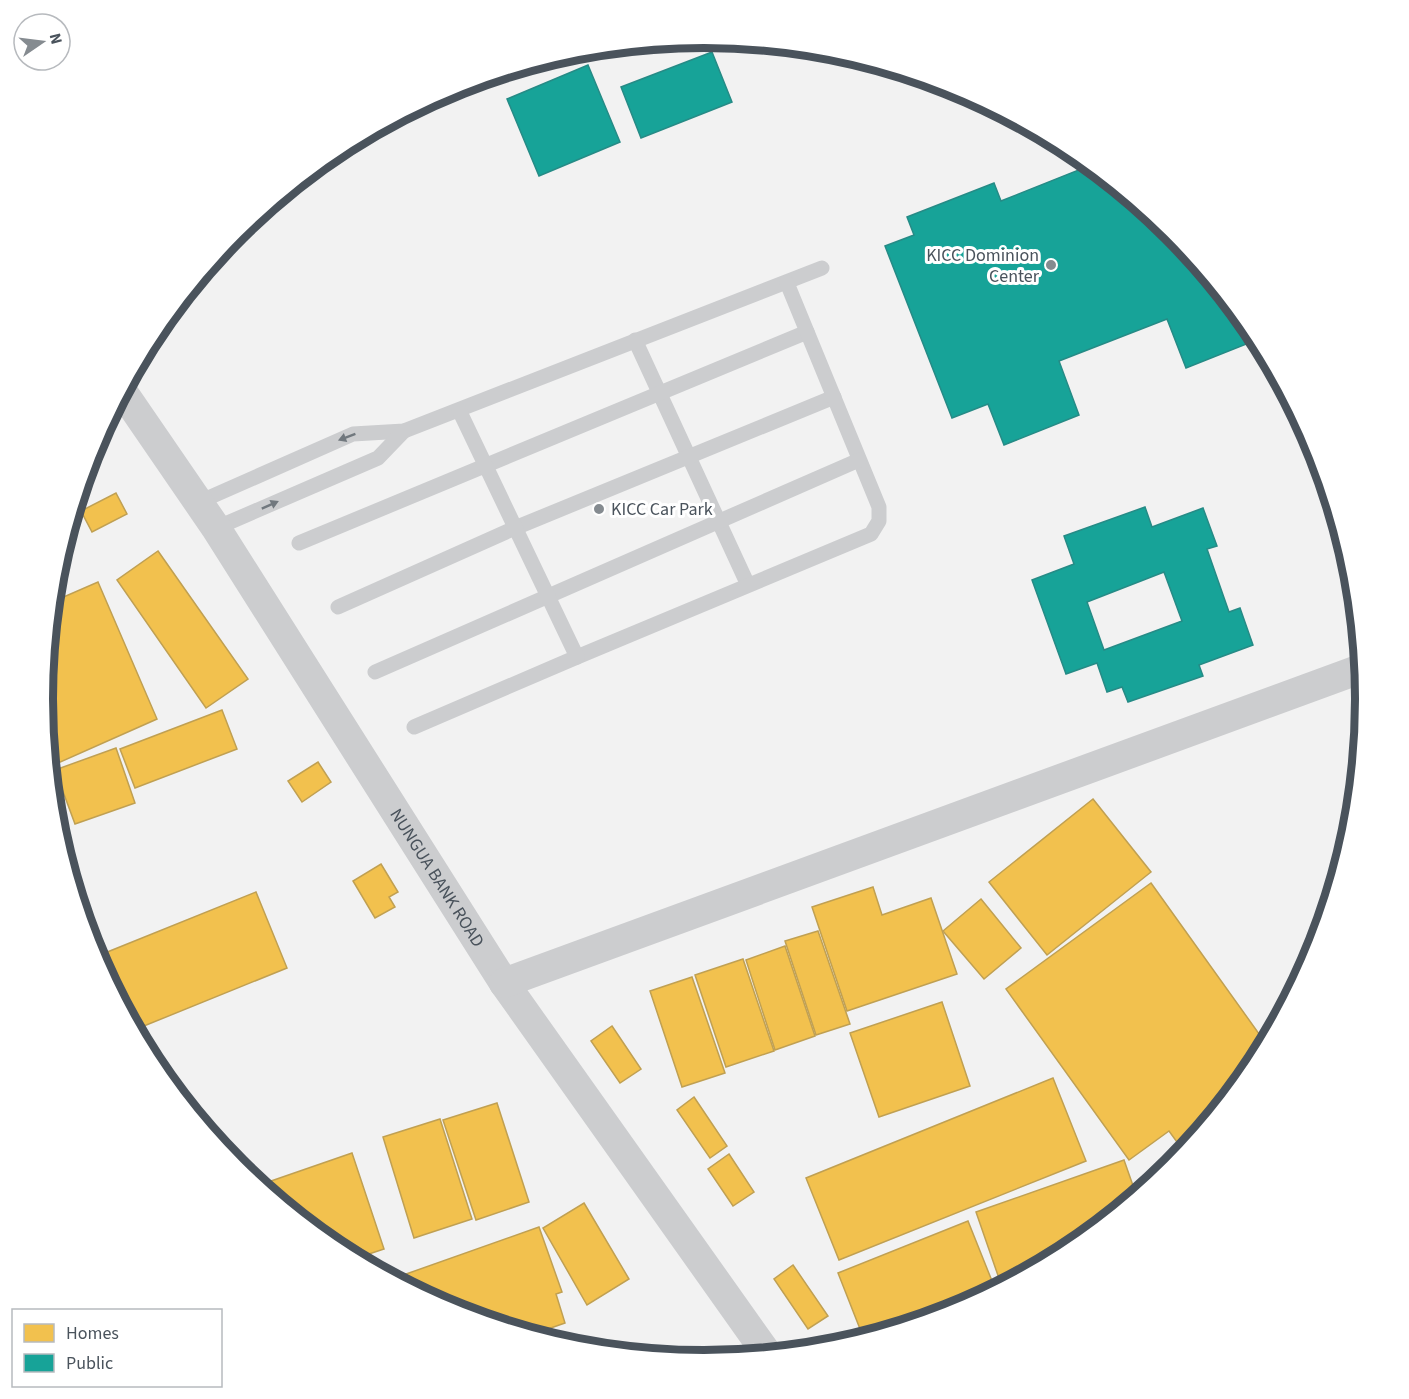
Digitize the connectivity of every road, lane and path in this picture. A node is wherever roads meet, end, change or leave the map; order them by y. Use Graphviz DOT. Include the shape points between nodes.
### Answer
graph roads {
  1 [pos="822,267"];
  2 [pos="788,283"];
  3 [pos="807,332"];
  4 [pos="635,340"];
  5 [pos="659,394"];
  6 [pos="127,398"];
  7 [pos="834,398"];
  8 [pos="459,410"];
  9 [pos="404,431"];
  10 [pos="688,457"];
  11 [pos="860,460"];
  12 [pos="486,466"];
  13 [pos="199,502"];
  14 [pos="718,521"];
  15 [pos="216,528"];
  16 [pos="515,528"];
  17 [pos="298,543"];
  18 [pos="748,585"];
  19 [pos="547,595"];
  20 [pos="338,607"];
  21 [pos="577,657"];
  22 [pos="1355,671"];
  23 [pos="375,672"];
  24 [pos="414,727"];
  25 [pos="504,983"];
  26 [pos="763,1348"];
  1 -- 2 [label="lane"];
  2 -- 3 [label="lane"];
  2 -- 4 [label="lane"];
  3 -- 5 [label="lane"];
  3 -- 7 [label="lane"];
  4 -- 5 [label="lane"];
  4 -- 8 [label="lane"];
  5 -- 10 [label="lane"];
  5 -- 12 [label="lane"];
  6 -- 13 [label="street, NUNGUA BANK ROAD"];
  7 -- 10 [label="lane"];
  7 -- 11 [label="lane"];
  8 -- 9 [label="lane"];
  8 -- 12 [label="lane"];
  9 -- 13 [label="lane, one-way" via="353,434"];
  15 -- 9 [label="lane, one-way" via="378,458"];
  10 -- 14 [label="lane"];
  10 -- 16 [label="lane"];
  11 -- 14 [label="lane"];
  11 -- 18 [label="lane" via="879,507 879,521 871,534"];
  12 -- 16 [label="lane"];
  12 -- 17 [label="lane"];
  13 -- 15 [label="street, NUNGUA BANK ROAD"];
  14 -- 18 [label="lane"];
  14 -- 19 [label="lane"];
  15 -- 25 [label="street, NUNGUA BANK ROAD"];
  16 -- 19 [label="lane"];
  16 -- 20 [label="lane"];
  18 -- 21 [label="lane"];
  19 -- 21 [label="lane"];
  19 -- 23 [label="lane"];
  21 -- 24 [label="lane"];
  22 -- 25 [label="street"];
  25 -- 26 [label="street, NUNGUA BANK ROAD"];
}
